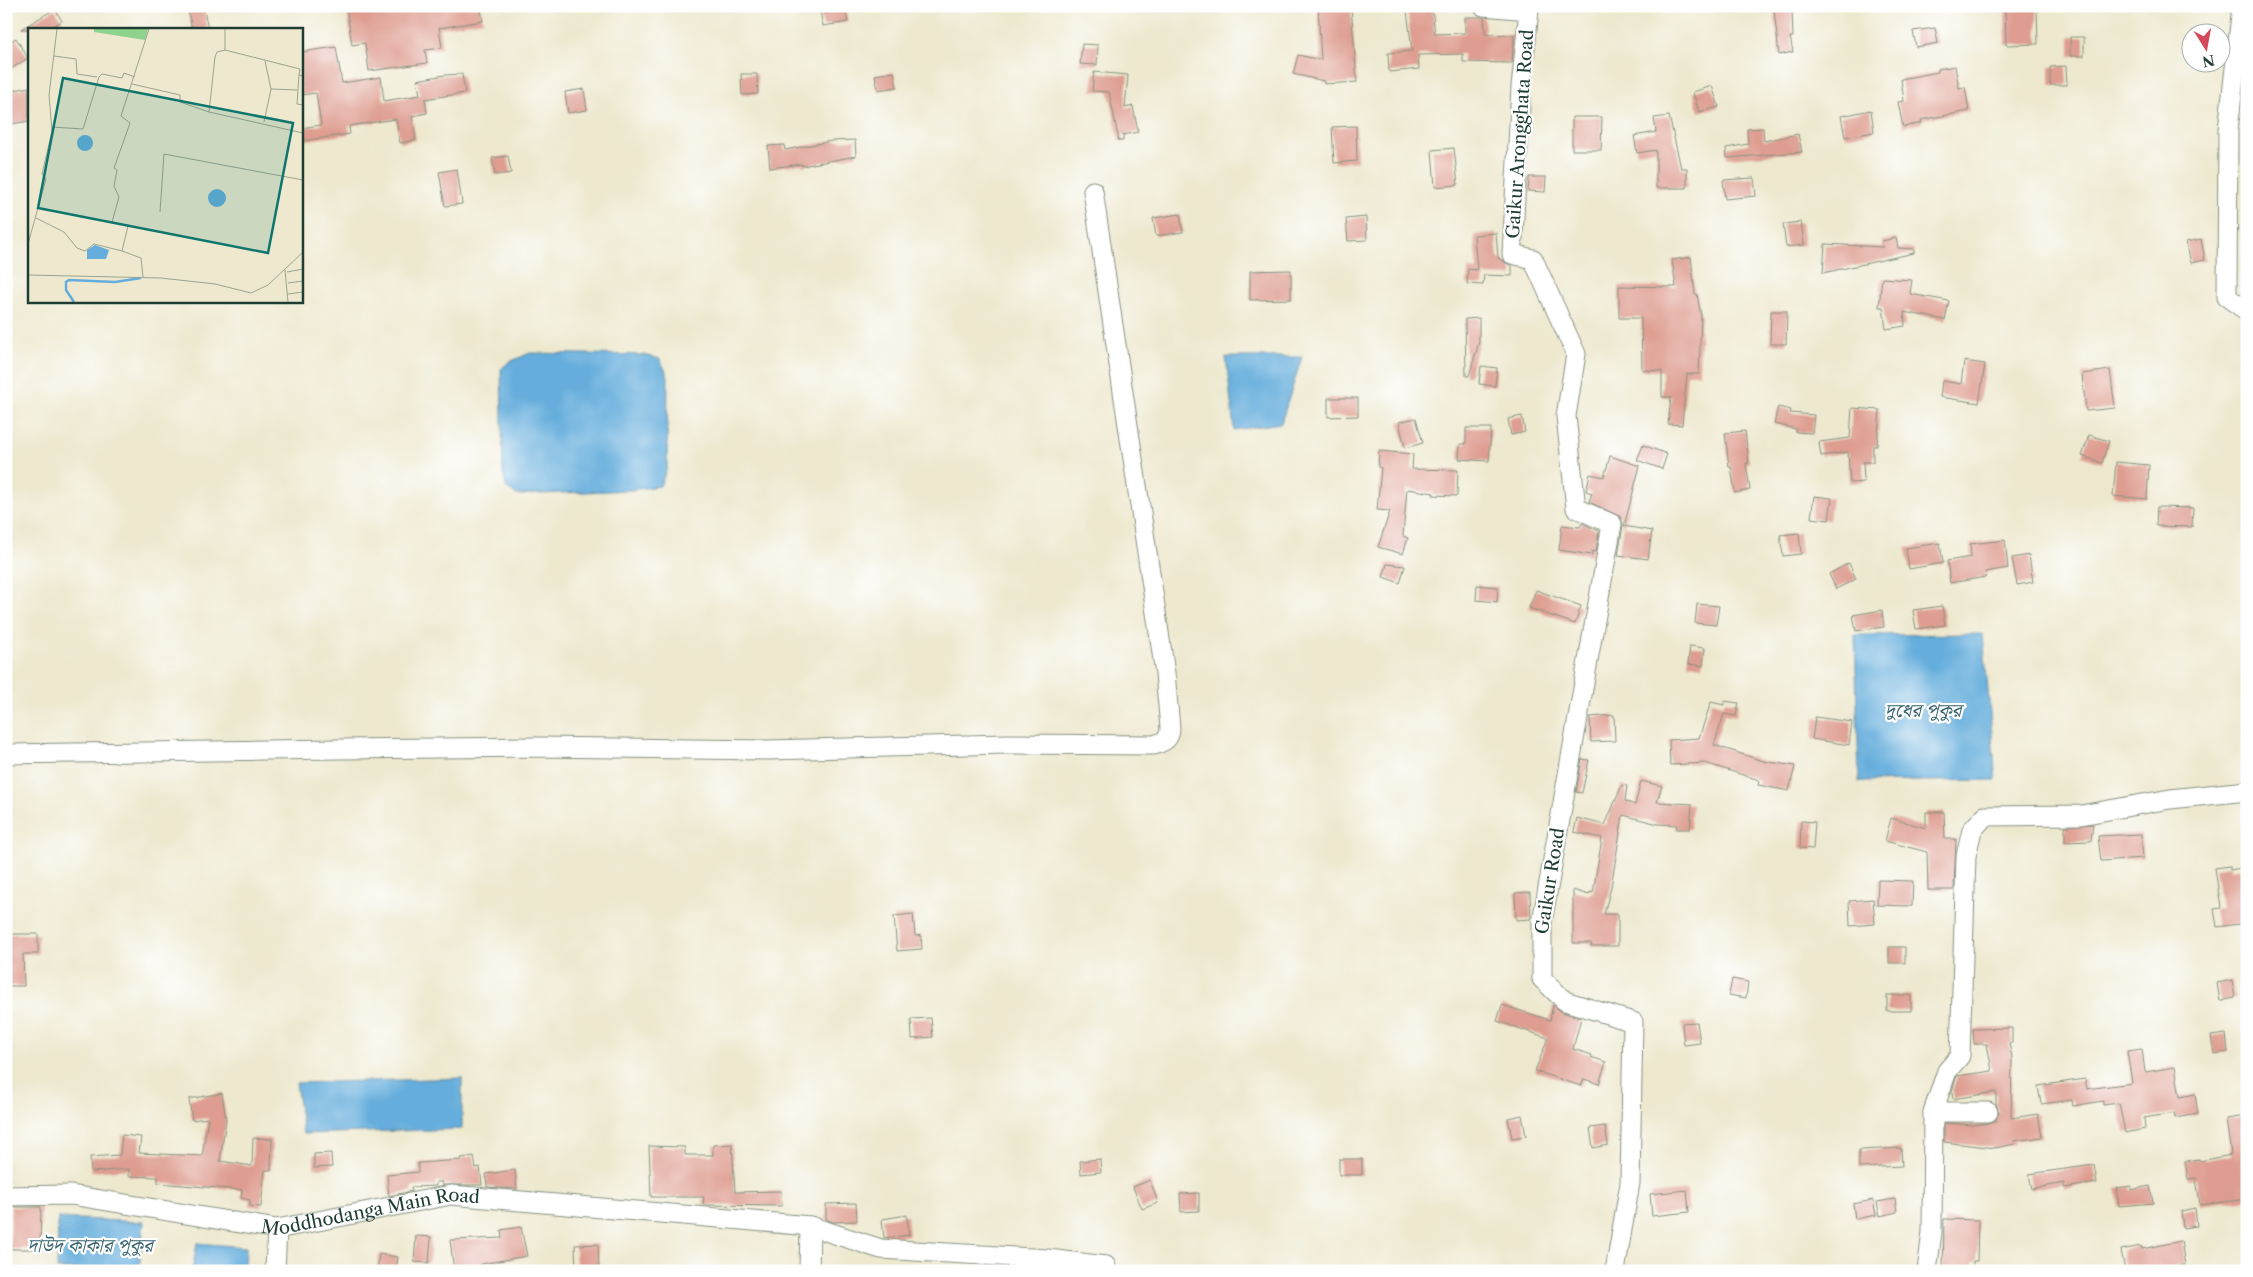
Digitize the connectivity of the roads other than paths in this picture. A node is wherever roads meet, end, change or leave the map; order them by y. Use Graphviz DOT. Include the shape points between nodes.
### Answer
graph roads {
  1 [pos="1483,6"];
  2 [pos="2242,6"];
  3 [pos="1093,191"];
  4 [pos="2247,311"];
  5 [pos="1612,524"];
  6 [pos="6,754"];
  7 [pos="2247,792"];
  8 [pos="1933,1112"];
  9 [pos="1988,1112"];
  10 [pos="6,1196"];
  11 [pos="810,1226"];
  12 [pos="277,1229"];
  13 [pos="274,1271"];
  14 [pos="809,1271"];
  15 [pos="1106,1271"];
  16 [pos="1614,1271"];
  17 [pos="1927,1271"];
  1 -- 5 [label="street, Gaikur Arongghata Road" via="1529,10 1521,87 1512,254 1534,260 1576,354 1566,416 1576,508"];
  2 -- 4 [label="street" via="2228,130 2227,297"];
  3 -- 6 [label="street" via="1165,672 1170,734 1163,742 1154,745 1007,744 767,750 538,747"];
  5 -- 16 [label="street, Gaikur Road" via="1542,922 1541,950 1542,979 1565,1001 1633,1022 1630,1183"];
  7 -- 8 [label="street" via="2170,799 2081,815 1985,816 1972,830 1966,856 1960,1056 1946,1071"];
  8 -- 9 [label="street"];
  8 -- 17 [label="street" via="1932,1232"];
  10 -- 12 [label="street, Moddhodanga Main Road" via="71,1195"];
  11 -- 12 [label="street, Moddhodanga Main Road" via="451,1196"];
  11 -- 14 [label="street"];
  11 -- 15 [label="street, Moddhodanga Main Road" via="881,1249 1048,1259 1106,1266"];
  12 -- 13 [label="street"];
}
